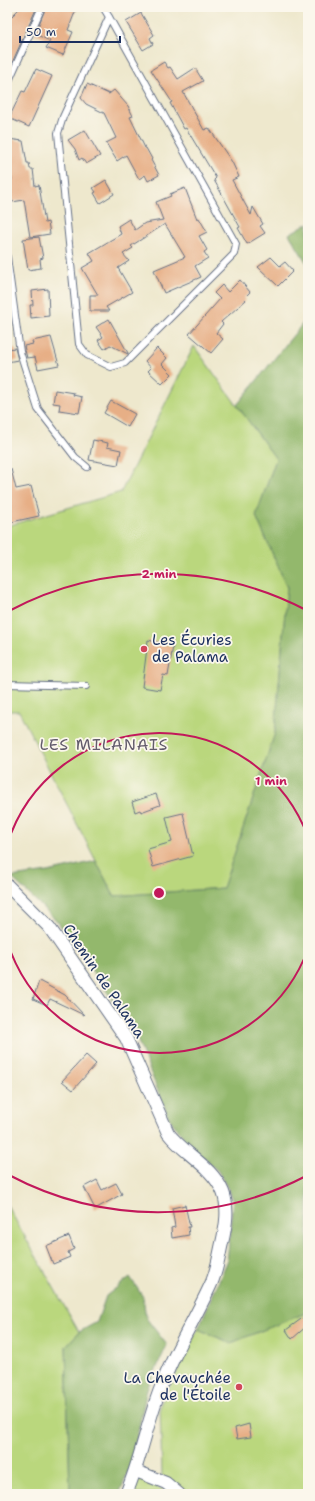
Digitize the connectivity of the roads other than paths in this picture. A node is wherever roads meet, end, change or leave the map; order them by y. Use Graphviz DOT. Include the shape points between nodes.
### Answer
graph roads {
  1 [pos="42,7"];
  2 [pos="103,7"];
  3 [pos="109,17"];
  4 [pos="7,86"];
  5 [pos="7,257"];
  6 [pos="87,467"];
  7 [pos="7,684"];
  8 [pos="86,686"];
  9 [pos="7,885"];
  10 [pos="136,1471"];
  11 [pos="126,1494"];
  12 [pos="179,1494"];
  1 -- 4 [label="lane"];
  2 -- 3 [label="lane"];
  3 -- 3 [label="lane" via="58,133 79,344 87,355 111,367 125,363 234,254 236,244"];
  5 -- 6 [label="lane" via="20,352 38,409"];
  7 -- 8 [label="lane"];
  9 -- 10 [label="street, Chemin de Palama" via="49,927 126,1038 168,1132 176,1144 199,1161 211,1174 223,1192 227,1208 225,1228 212,1282 161,1386"];
  10 -- 11 [label="street, Chemin de Palama"];
  10 -- 12 [label="street" via="166,1483"];
}
